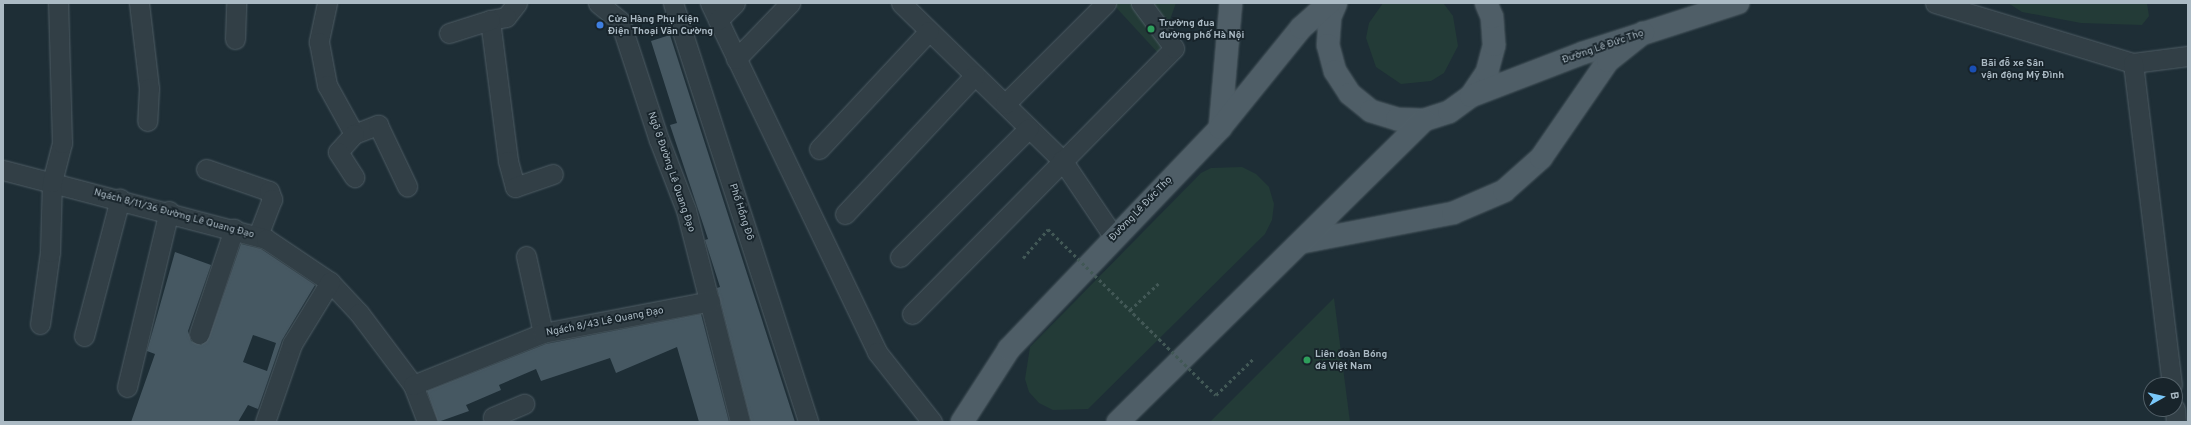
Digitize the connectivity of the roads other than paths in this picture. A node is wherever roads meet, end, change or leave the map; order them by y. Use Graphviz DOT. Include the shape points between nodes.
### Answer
graph roads {
  1 [pos="58,3"];
  2 [pos="139,3"];
  3 [pos="236,3"];
  4 [pos="327,3"];
  5 [pos="517,3"];
  6 [pos="598,3"];
  7 [pos="673,3"];
  8 [pos="710,3"];
  9 [pos="735,3"];
  10 [pos="790,3"];
  11 [pos="901,3"];
  12 [pos="1106,3"];
  13 [pos="1141,3"];
  14 [pos="1231,3"];
  15 [pos="1329,3"];
  16 [pos="1336,3"];
  17 [pos="1486,3"];
  18 [pos="1738,3"];
  19 [pos="1935,3"];
  20 [pos="490,20"];
  21 [pos="718,20"];
  22 [pos="929,31"];
  23 [pos="450,33"];
  24 [pos="1643,33"];
  25 [pos="235,39"];
  26 [pos="2188,56"];
  27 [pos="736,59"];
  28 [pos="2133,63"];
  29 [pos="975,75"];
  30 [pos="1471,96"];
  31 [pos="1005,104"];
  32 [pos="1424,120"];
  33 [pos="147,121"];
  34 [pos="1029,128"];
  35 [pos="1220,128"];
  36 [pos="354,134"];
  37 [pos="819,149"];
  38 [pos="1062,160"];
  39 [pos="206,169"];
  40 [pos="3,170"];
  41 [pos="552,174"];
  42 [pos="354,177"];
  43 [pos="52,182"];
  44 [pos="407,186"];
  45 [pos="120,198"];
  46 [pos="169,211"];
  47 [pos="845,214"];
  48 [pos="234,229"];
  49 [pos="258,236"];
  50 [pos="1114,237"];
  51 [pos="1303,242"];
  52 [pos="526,256"];
  53 [pos="900,257"];
  54 [pos="330,282"];
  55 [pos="710,301"];
  56 [pos="912,314"];
  57 [pos="40,324"];
  58 [pos="543,333"];
  59 [pos="199,334"];
  60 [pos="84,336"];
  61 [pos="2171,377"];
  62 [pos="413,385"];
  63 [pos="127,387"];
  64 [pos="524,404"];
  65 [pos="265,422"];
  66 [pos="427,422"];
  67 [pos="494,422"];
  68 [pos="740,422"];
  69 [pos="808,422"];
  70 [pos="932,422"];
  71 [pos="962,422"];
  72 [pos="1118,422"];
  1 -- 43 [label="street" via="62,143"];
  2 -- 33 [label="street" via="149,88"];
  3 -- 25 [label="street"];
  4 -- 36 [label="street" via="319,42 321,62 328,85"];
  5 -- 20 [label="street" via="506,17"];
  6 -- 55 [label="street, Ngõ 8 Đường Lê Quang Đạo" via="620,21 659,140 686,210"];
  7 -- 69 [label="street, Phố Hồng Đô"];
  8 -- 21 [label="street"];
  9 -- 21 [label="street"];
  10 -- 27 [label="street"];
  11 -- 22 [label="street"];
  12 -- 31 [label="street"];
  13 -- 38 [label="street" via="1174,48"];
  14 -- 35 [label="main road"];
  15 -- 35 [label="main road, Đường Lê Đức Thọ" via="1301,28"];
  16 -- 32 [label="main road" via="1330,17 1328,45 1335,71 1350,94 1371,111 1397,120"];
  17 -- 30 [label="main road" via="1492,17 1494,45 1487,72"];
  18 -- 24 [label="main road, Đường Lê Đức Thọ"];
  19 -- 28 [label="street"];
  20 -- 23 [label="street"];
  20 -- 41 [label="street" via="515,188"];
  21 -- 27 [label="street"];
  22 -- 29 [label="street"];
  22 -- 37 [label="street"];
  24 -- 30 [label="main road, Đường Lê Đức Thọ"];
  24 -- 51 [label="main road" via="1608,61 1541,158 1504,191 1453,213"];
  26 -- 28 [label="street"];
  27 -- 70 [label="street" via="877,352"];
  28 -- 61 [label="street"];
  29 -- 31 [label="street"];
  29 -- 47 [label="street"];
  30 -- 32 [label="main road" via="1449,112"];
  31 -- 34 [label="street"];
  32 -- 51 [label="main road"];
  34 -- 38 [label="street"];
  34 -- 53 [label="street"];
  35 -- 50 [label="main road, Đường Lê Đức Thọ"];
  36 -- 42 [label="street" via="338,152"];
  36 -- 44 [label="street" via="378,125"];
  38 -- 50 [label="street"];
  38 -- 56 [label="street"];
  39 -- 49 [label="street" via="269,191 272,199"];
  40 -- 43 [label="street, Ngách 8/11/36 Đường Lê Quang Đạo"];
  43 -- 45 [label="street, Ngách 8/11/36 Đường Lê Quang Đạo"];
  43 -- 57 [label="street" via="50,252"];
  45 -- 46 [label="street, Ngách 8/11/36 Đường Lê Quang Đạo"];
  45 -- 60 [label="street"];
  46 -- 48 [label="street, Ngách 8/11/36 Đường Lê Quang Đạo"];
  46 -- 63 [label="street"];
  48 -- 49 [label="street, Ngách 8/11/36 Đường Lê Quang Đạo"];
  48 -- 59 [label="street"];
  49 -- 54 [label="street, Ngách 8/11/36 Đường Lê Quang Đạo"];
  50 -- 71 [label="main road, Đường Lê Đức Thọ" via="1009,349"];
  51 -- 72 [label="main road"];
  52 -- 58 [label="street"];
  54 -- 62 [label="street, Ngách 8/11/36 Đường Lê Quang Đạo" via="359,313"];
  54 -- 65 [label="street" via="292,344"];
  55 -- 58 [label="street, Ngách 8/43 Lê Quang Đạo"];
  55 -- 68 [label="street, Ngõ 8 Đường Lê Quang Đạo"];
  58 -- 62 [label="street, Ngách 8/43 Lê Quang Đạo"];
  62 -- 66 [label="street, Ngách 8/11/36 Đường Lê Quang Đạo"];
  64 -- 67 [label="street" via="493,417"];
}
